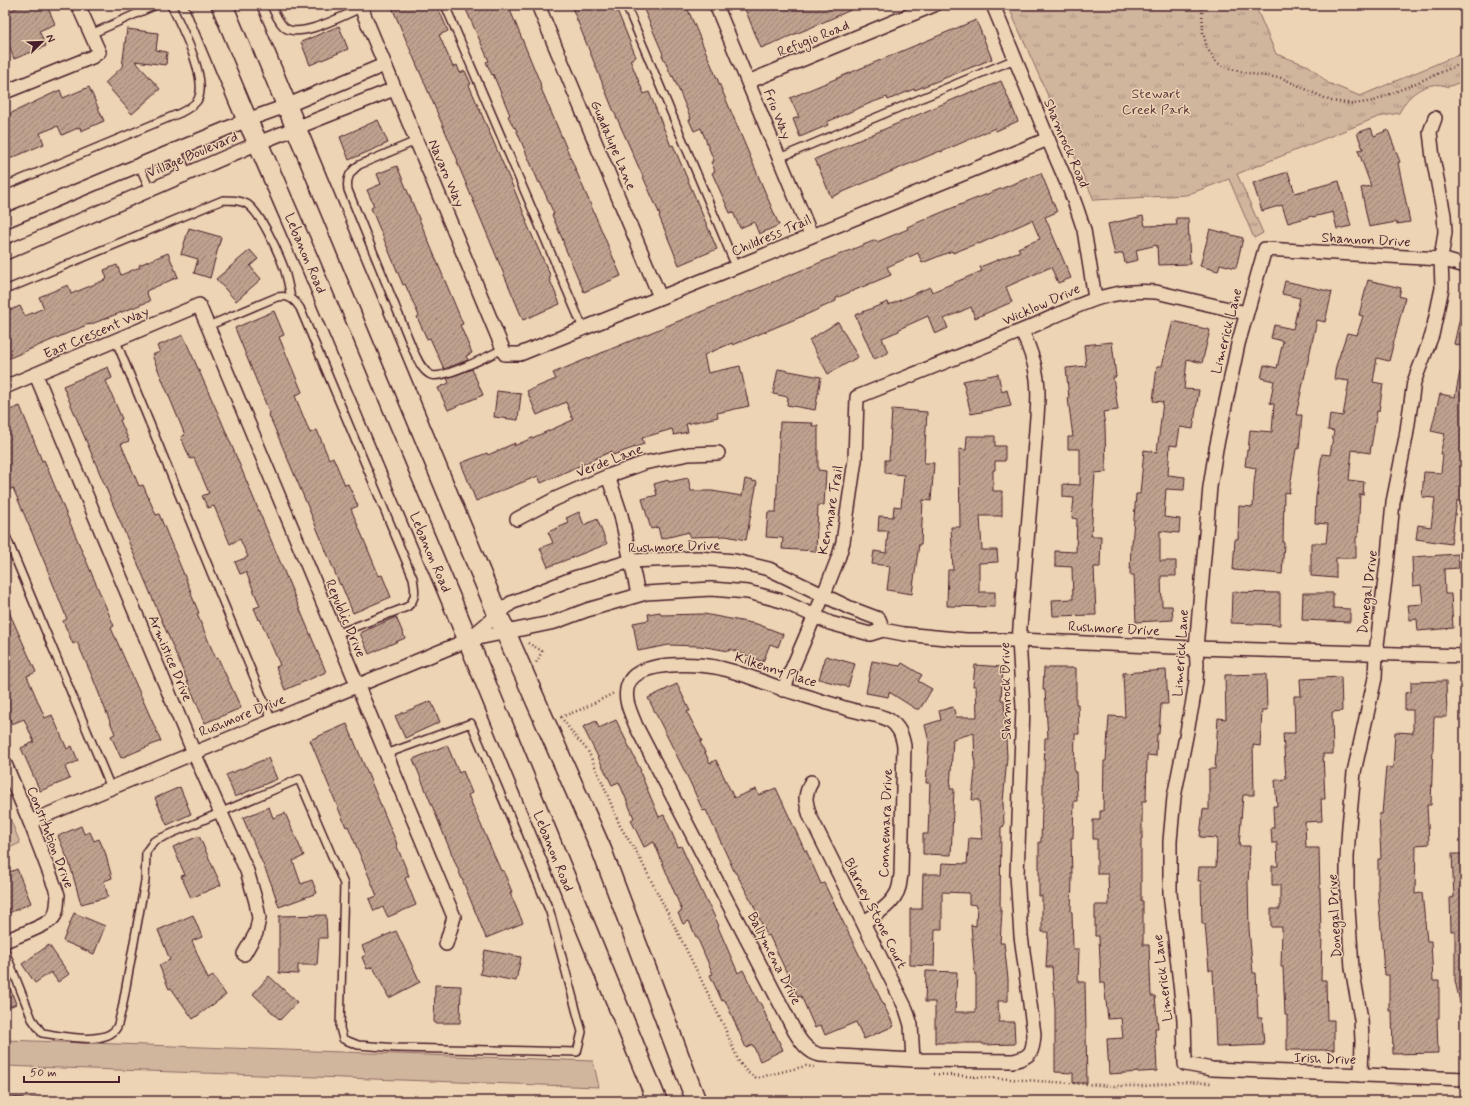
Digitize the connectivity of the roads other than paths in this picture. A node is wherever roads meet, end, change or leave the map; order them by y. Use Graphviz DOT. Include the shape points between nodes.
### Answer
graph roads {
  1 [pos="78,5"];
  2 [pos="156,5"];
  3 [pos="171,5"];
  4 [pos="199,5"];
  5 [pos="244,5"];
  6 [pos="271,5"];
  7 [pos="445,5"];
  8 [pos="538,5"];
  9 [pos="626,5"];
  10 [pos="934,5"];
  11 [pos="993,5"];
  12 [pos="360,6"];
  13 [pos="718,6"];
  14 [pos="91,34"];
  15 [pos="1015,59"];
  16 [pos="384,65"];
  17 [pos="748,82"];
  18 [pos="394,89"];
  19 [pos="5,92"];
  20 [pos="286,106"];
  21 [pos="1435,118"];
  22 [pos="247,120"];
  23 [pos="295,128"];
  24 [pos="1048,139"];
  25 [pos="416,142"];
  26 [pos="258,143"];
  27 [pos="174,150"];
  28 [pos="779,158"];
  29 [pos="139,165"];
  30 [pos="185,175"];
  31 [pos="5,186"];
  32 [pos="150,190"];
  33 [pos="5,221"];
  34 [pos="811,235"];
  35 [pos="1265,249"];
  36 [pos="5,253"];
  37 [pos="1441,259"];
  38 [pos="1465,266"];
  39 [pos="736,267"];
  40 [pos="5,290"];
  41 [pos="660,297"];
  42 [pos="291,298"];
  43 [pos="1095,298"];
  44 [pos="199,305"];
  45 [pos="1246,313"];
  46 [pos="208,326"];
  47 [pos="583,328"];
  48 [pos="1022,331"];
  49 [pos="116,341"];
  50 [pos="504,351"];
  51 [pos="36,375"];
  52 [pos="5,387"];
  53 [pos="857,397"];
  54 [pos="718,453"];
  55 [pos="608,476"];
  56 [pos="517,519"];
  57 [pos="5,534"];
  58 [pos="631,561"];
  59 [pos="638,594"];
  60 [pos="824,594"];
  61 [pos="498,615"];
  62 [pos="814,617"];
  63 [pos="883,630"];
  64 [pos="506,633"];
  65 [pos="336,634"];
  66 [pos="468,640"];
  67 [pos="1019,640"];
  68 [pos="1196,648"];
  69 [pos="1376,653"];
  70 [pos="1465,656"];
  71 [pos="630,681"];
  72 [pos="357,686"];
  73 [pos="783,690"];
  74 [pos="272,721"];
  75 [pos="902,734"];
  76 [pos="194,753"];
  77 [pos="386,754"];
  78 [pos="5,764"];
  79 [pos="811,782"];
  80 [pos="111,788"];
  81 [pos="220,812"];
  82 [pos="30,822"];
  83 [pos="864,922"];
  84 [pos="5,941"];
  85 [pos="446,944"];
  86 [pos="5,951"];
  87 [pos="244,954"];
  88 [pos="1031,1053"];
  89 [pos="913,1060"];
  90 [pos="1185,1064"];
  91 [pos="1361,1075"];
  92 [pos="1465,1079"];
  93 [pos="657,1101"];
  94 [pos="696,1101"];
  1 -- 14 [label="street"];
  2 -- 14 [label="lane"];
  3 -- 31 [label="lane" via="188,40 197,68 200,92 198,100 180,113"];
  4 -- 22 [label="main road, Lebanon Road"];
  5 -- 20 [label="main road"];
  6 -- 12 [label="lane" via="284,27 294,31 318,26"];
  7 -- 47 [label="lane"];
  8 -- 41 [label="street, Guadalupe Lane"];
  9 -- 39 [label="lane"];
  10 -- 17 [label="street, Refugio Road"];
  11 -- 15 [label="street, Shamrock Road"];
  12 -- 16 [label="street, Navaro Way"];
  13 -- 17 [label="street, Frio Way"];
  14 -- 19 [label="street" via="99,52"];
  15 -- 24 [label="street, Shamrock Road"];
  15 -- 28 [label="lane"];
  16 -- 18 [label="street, Navaro Way"];
  16 -- 20 [label="street, Village Boulevard"];
  17 -- 28 [label="street, Frio Way"];
  18 -- 23 [label="street, Village Boulevard"];
  18 -- 25 [label="street, Navaro Way"];
  20 -- 22 [label="street, Village Boulevard"];
  20 -- 23 [label="main road"];
  21 -- 37 [label="street, Donegal Drive" via="1430,132 1444,215 1445,232"];
  22 -- 26 [label="main road, Lebanon Road"];
  22 -- 27 [label="street, Village Boulevard"];
  23 -- 26 [label="street, Village Boulevard"];
  23 -- 61 [label="main road"];
  24 -- 34 [label="street, Childress Trail"];
  24 -- 43 [label="street, Shamrock Road" via="1082,223"];
  25 -- 50 [label="street, Navaro Way"];
  25 -- 50 [label="lane" via="359,165 348,176 347,184 363,230 414,352 420,365 431,375 437,376"];
  26 -- 30 [label="street, Village Boulevard"];
  26 -- 66 [label="main road, Lebanon Road"];
  27 -- 29 [label="street, Village Boulevard"];
  27 -- 30 [label="street"];
  28 -- 34 [label="street, Frio Way"];
  29 -- 32 [label="lane"];
  29 -- 33 [label="street, Village Boulevard"];
  30 -- 32 [label="street, Village Boulevard"];
  32 -- 36 [label="street, Village Boulevard"];
  34 -- 39 [label="street, Childress Trail"];
  35 -- 37 [label="street, Shannon Drive"];
  35 -- 45 [label="street, Limerick Lane"];
  37 -- 38 [label="street, Shannon Drive"];
  37 -- 69 [label="street, Donegal Drive" via="1442,288 1432,335 1414,382 1393,502"];
  39 -- 41 [label="street, Childress Trail"];
  40 -- 42 [label="lane" via="223,200 232,200 248,205 265,228 284,268"];
  41 -- 47 [label="street, Childress Trail"];
  42 -- 46 [label="lane" via="277,297"];
  42 -- 65 [label="lane" via="300,308 415,586 412,602 407,607"];
  43 -- 45 [label="street, Wicklow Drive" via="1141,290"];
  43 -- 48 [label="street, Wicklow Drive"];
  44 -- 46 [label="street, Republic Drive"];
  44 -- 49 [label="street, East Crescent Way"];
  45 -- 68 [label="street, Limerick Lane" via="1221,421 1211,480"];
  46 -- 65 [label="street, Republic Drive"];
  47 -- 50 [label="street, Childress Trail" via="520,354"];
  48 -- 53 [label="street, Wicklow Drive"];
  48 -- 67 [label="street, Shamrock Drive" via="1037,373 1038,404"];
  49 -- 51 [label="street, East Crescent Way"];
  49 -- 74 [label="lane"];
  51 -- 52 [label="street, East Crescent Way"];
  51 -- 76 [label="street, Armistice Drive"];
  53 -- 60 [label="street, Kenmare Trail" via="855,460 843,542"];
  54 -- 55 [label="street, Verde Lane" via="660,459"];
  55 -- 56 [label="street, Verde Lane" via="539,506"];
  55 -- 58 [label="street" via="621,514"];
  57 -- 80 [label="lane"];
  58 -- 59 [label="street"];
  58 -- 60 [label="street, Rushmore Drive" via="698,558 735,561 769,569"];
  58 -- 61 [label="street, Rushmore Drive" via="574,578 511,602"];
  59 -- 62 [label="street, Rushmore Drive" via="711,589 748,592 782,601"];
  59 -- 64 [label="street, Rushmore Drive" via="555,622"];
  60 -- 62 [label="street, Kenmare Trail"];
  60 -- 63 [label="street, Rushmore Drive" via="879,619"];
  61 -- 64 [label="main road"];
  61 -- 66 [label="street, Rushmore Drive"];
  62 -- 63 [label="street, Rushmore Drive" via="870,634"];
  62 -- 73 [label="street, Kenmare Trail"];
  63 -- 67 [label="street, Rushmore Drive" via="966,640"];
  64 -- 66 [label="street, Rushmore Drive"];
  64 -- 94 [label="main road" via="553,719"];
  65 -- 72 [label="street, Republic Drive"];
  66 -- 72 [label="street, Rushmore Drive"];
  66 -- 93 [label="main road, Lebanon Road"];
  67 -- 68 [label="street, Rushmore Drive"];
  67 -- 88 [label="street, Shamrock Drive" via="1023,707 1017,875 1021,936 1034,1034"];
  68 -- 69 [label="street, Rushmore Drive"];
  68 -- 90 [label="street, Limerick Lane" via="1196,681 1174,797 1170,841 1170,899 1182,1001"];
  69 -- 70 [label="street, Rushmore Drive"];
  69 -- 91 [label="street, Donegal Drive" via="1375,678 1354,772 1347,857 1352,968 1361,1019"];
  71 -- 73 [label="street, Kilkenny Place" via="642,671 663,666 696,664 739,673"];
  71 -- 89 [label="street, Ballymena Drive" via="627,702 636,726 801,1041 813,1054 820,1056"];
  72 -- 74 [label="street, Rushmore Drive"];
  72 -- 77 [label="street, Republic Drive"];
  73 -- 75 [label="street, Kilkenny Place" via="880,716 891,721"];
  74 -- 76 [label="street, Rushmore Drive"];
  75 -- 83 [label="street, Connemara Drive" via="904,746 899,888 883,909"];
  76 -- 80 [label="street, Rushmore Drive"];
  76 -- 81 [label="street, Armistice Drive"];
  77 -- 81 [label="lane" via="471,723 550,912 582,1032 577,1052 397,1048 358,1045 343,1039 340,1028 344,884 299,779"];
  77 -- 85 [label="street, Republic Drive" via="454,917"];
  78 -- 82 [label="street, Constitution Drive"];
  79 -- 83 [label="street, Blarney Stone Court" via="806,794 810,816"];
  80 -- 82 [label="street, Rushmore Drive"];
  81 -- 86 [label="lane" via="154,841 146,852 145,881 122,1009 116,1028 109,1034 89,1039 42,1033 32,1019"];
  81 -- 87 [label="street, Armistice Drive" via="247,871 259,918 256,933"];
  82 -- 84 [label="street, Constitution Drive" via="58,895 57,907 53,919 46,924"];
  83 -- 89 [label="street, Blarney Stone Court" via="909,1016 913,1035"];
  88 -- 89 [label="street, Ballymena Drive" via="1013,1061"];
  90 -- 91 [label="street, Irish Drive" via="1212,1069"];
  91 -- 92 [label="street, Irish Drive"];
}
